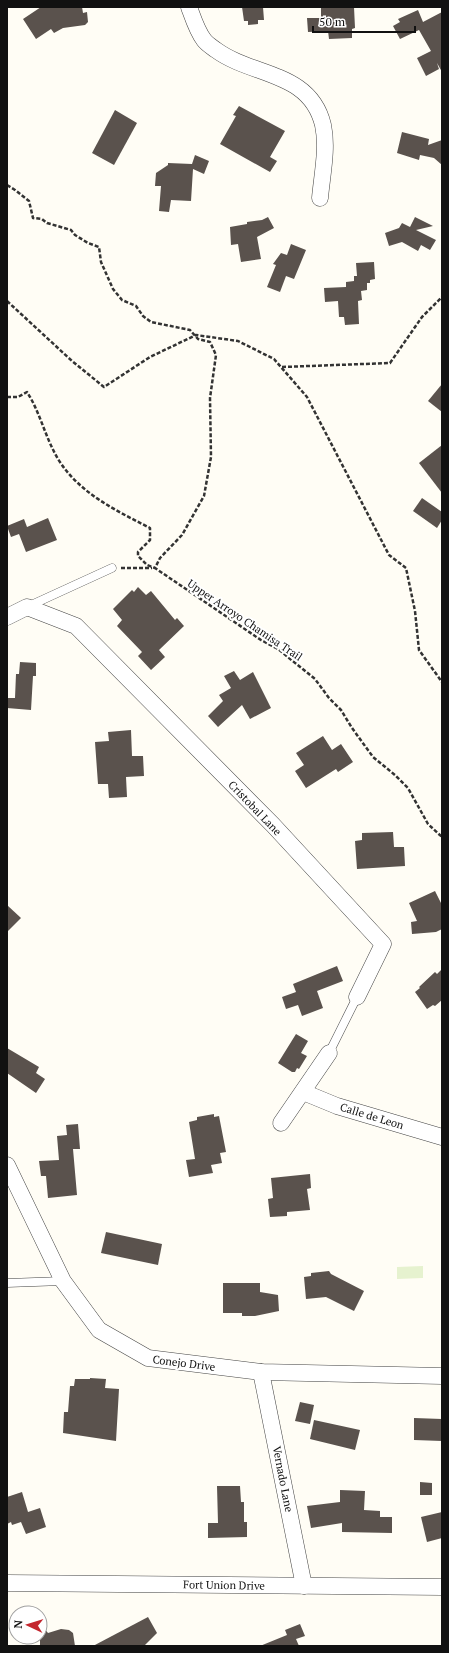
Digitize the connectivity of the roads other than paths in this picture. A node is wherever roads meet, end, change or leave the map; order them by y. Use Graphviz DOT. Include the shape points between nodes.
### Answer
graph roads {
  1 [pos="189,7"];
  2 [pos="320,198"];
  3 [pos="112,568"];
  4 [pos="26,607"];
  5 [pos="7,617"];
  6 [pos="357,997"];
  7 [pos="329,1053"];
  8 [pos="303,1092"];
  9 [pos="281,1123"];
  10 [pos="442,1137"];
  11 [pos="7,1166"];
  12 [pos="63,1281"];
  13 [pos="7,1282"];
  14 [pos="261,1372"];
  15 [pos="442,1376"];
  16 [pos="7,1583"];
  17 [pos="304,1586"];
  18 [pos="442,1587"];
  1 -- 2 [label="street" via="204,41 225,56 286,80 304,91 316,107 323,125 325,146"];
  3 -- 4 [label="lane"];
  4 -- 5 [label="street"];
  4 -- 6 [label="street, Cristobal Lane" via="76,626 273,825 383,944"];
  6 -- 7 [label="lane, Cristobal Lane"];
  7 -- 8 [label="street"];
  8 -- 9 [label="street"];
  8 -- 10 [label="street, Calle de Leon" via="337,1106"];
  11 -- 12 [label="street, Conejo Drive"];
  12 -- 13 [label="lane"];
  12 -- 14 [label="street, Conejo Drive" via="99,1330 148,1358"];
  14 -- 15 [label="street, Conejo Drive"];
  14 -- 17 [label="street, Vernado Lane"];
  16 -- 17 [label="street, Fort Union Drive"];
  17 -- 18 [label="street, Fort Union Drive"];
}
